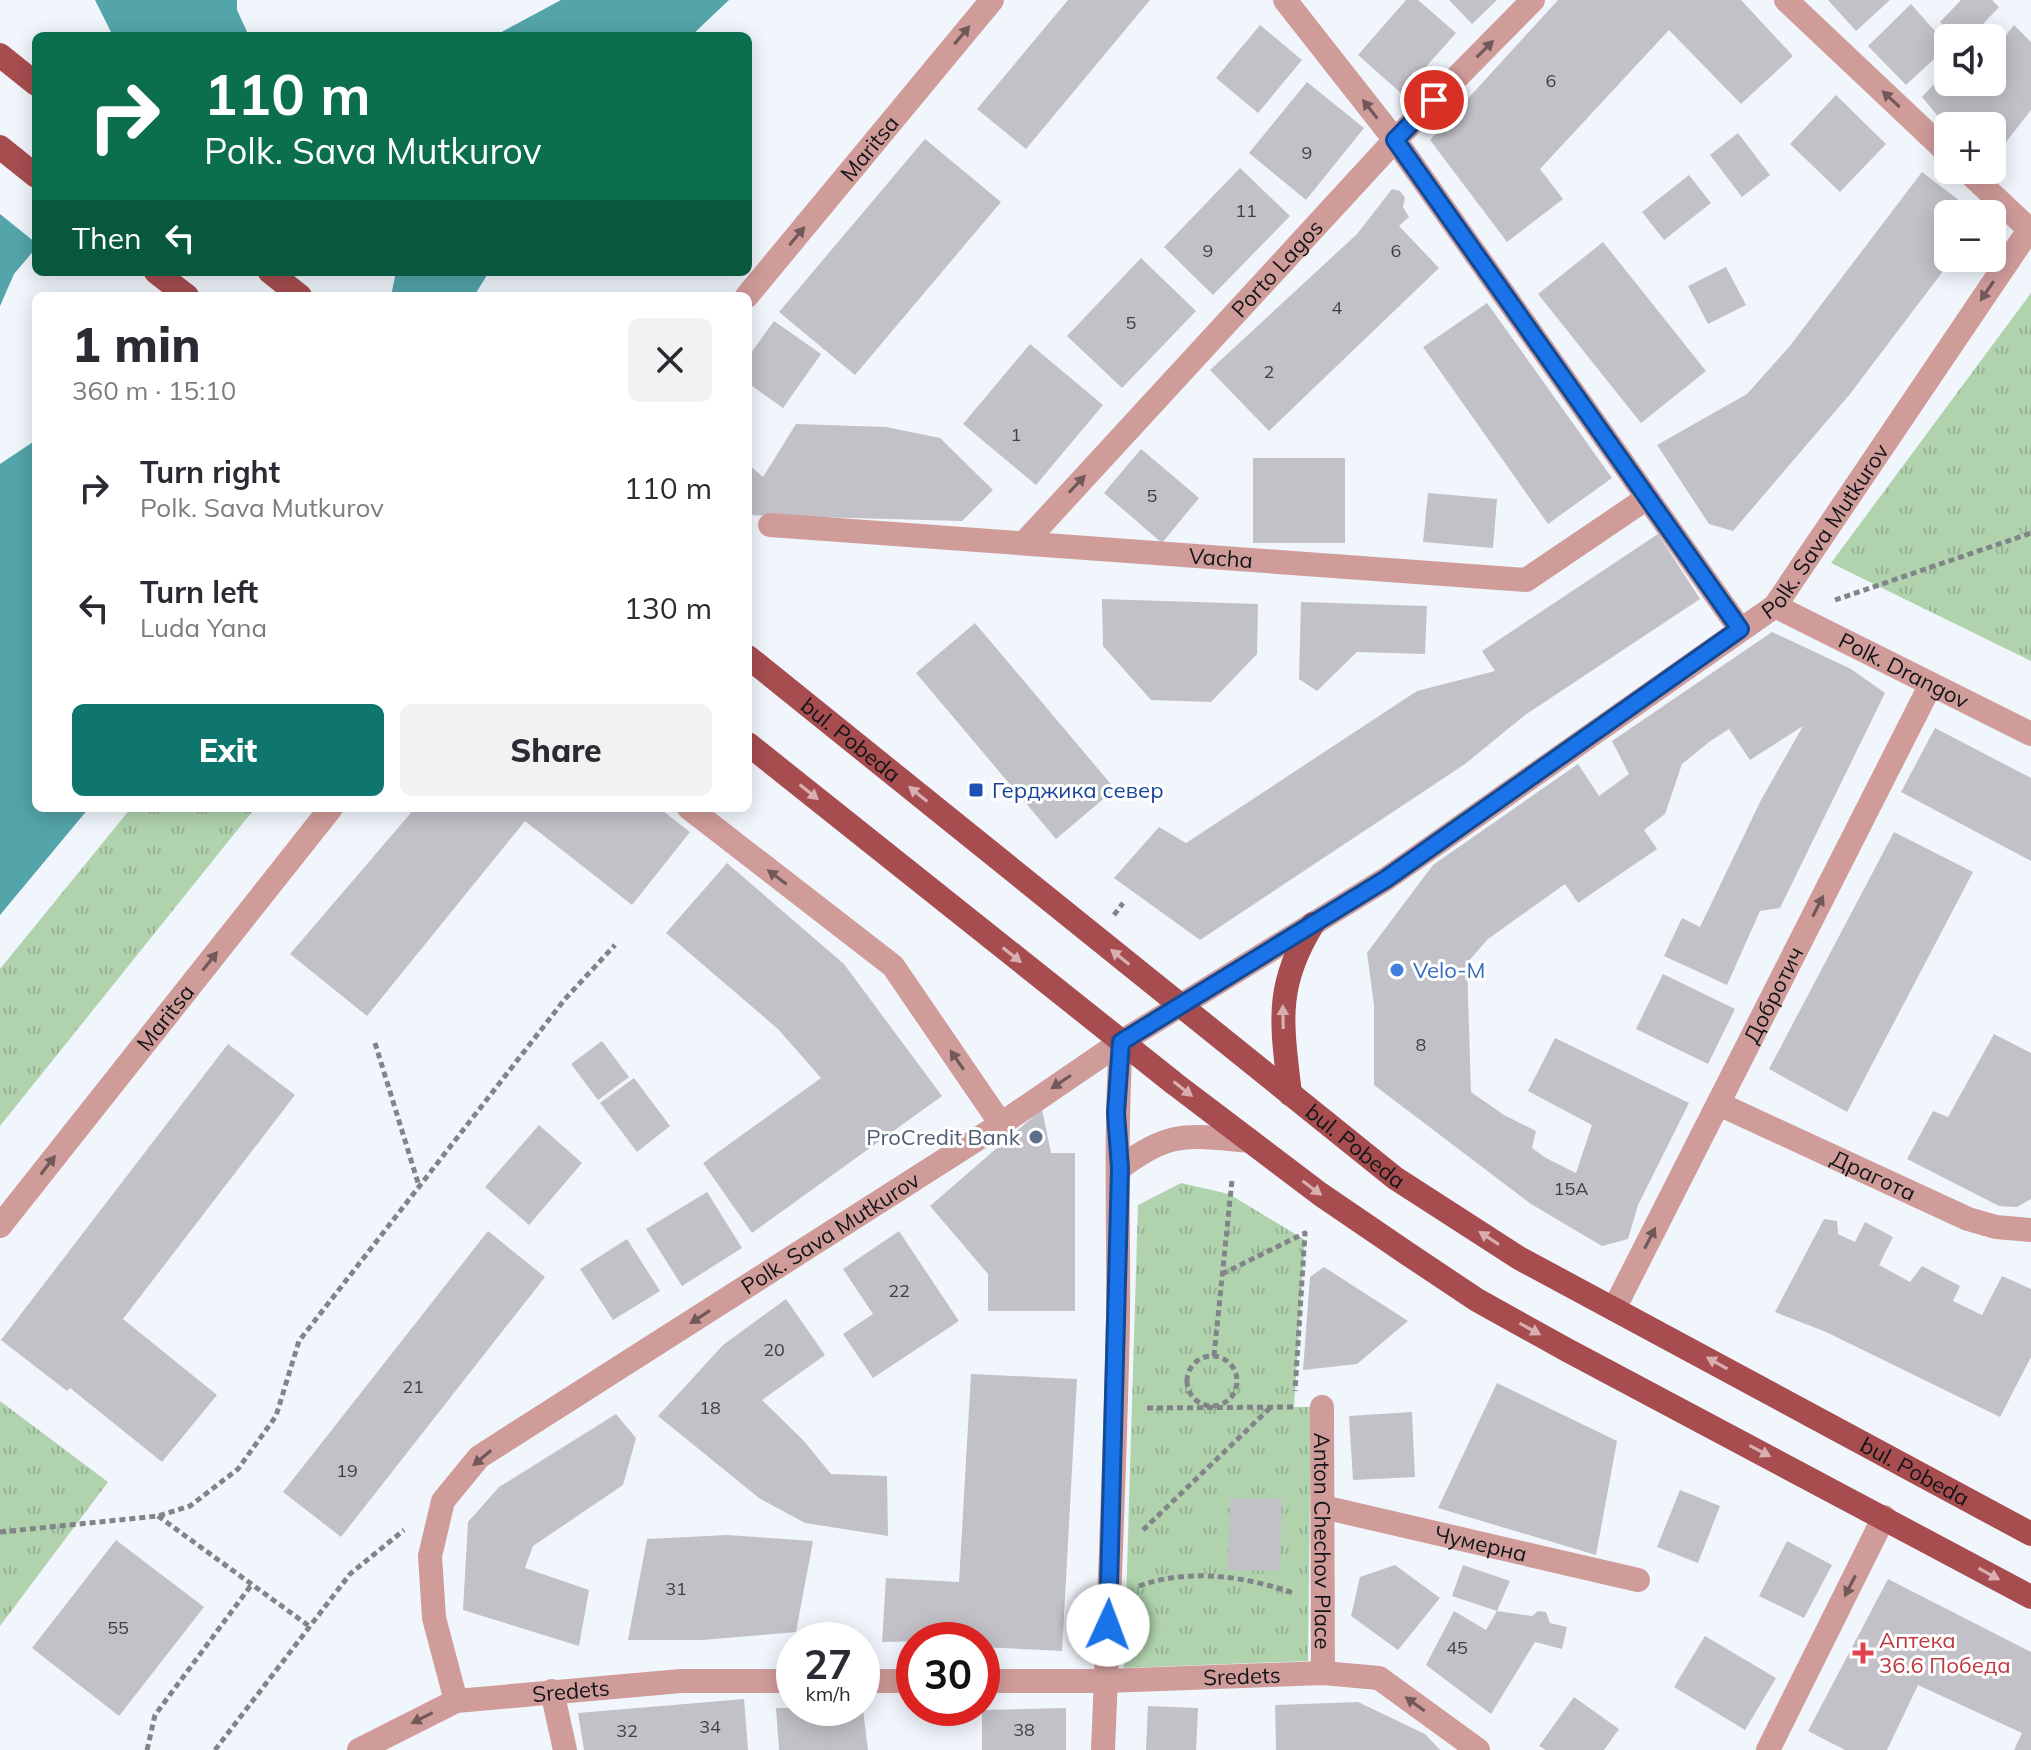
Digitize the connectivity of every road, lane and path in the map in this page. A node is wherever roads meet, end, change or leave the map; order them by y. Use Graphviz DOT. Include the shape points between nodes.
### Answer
graph roads {
  1 [pos="992,0"];
  2 [pos="1285,0"];
  3 [pos="1533,0"];
  4 [pos="1786,0"];
  5 [pos="0,55"];
  6 [pos="32,81"];
  7 [pos="1395,140"];
  8 [pos="1934,140"];
  9 [pos="0,147"];
  10 [pos="32,173"];
  11 [pos="1981,184"];
  12 [pos="2030,228"];
  13 [pos="161,276"];
  14 [pos="275,276"];
  15 [pos="182,292"];
  16 [pos="295,292"];
  17 [pos="750,292"];
  18 [pos="1647,498"];
  19 [pos="770,525"];
  20 [pos="2031,533"];
  21 [pos="1025,542"];
  22 [pos="1784,611"];
  23 [pos="1740,629"];
  24 [pos="752,660"];
  25 [pos="1931,684"];
  26 [pos="2031,734"];
  27 [pos="752,747"];
  28 [pos="328,812"];
  29 [pos="694,812"];
  30 [pos="1313,924"];
  31 [pos="615,945"];
  32 [pos="1181,1006"];
  33 [pos="1121,1042"];
  34 [pos="375,1043"];
  35 [pos="1290,1094"];
  36 [pos="1719,1104"];
  37 [pos="1001,1124"];
  38 [pos="1250,1141"];
  39 [pos="1120,1168"];
  40 [pos="1232,1180"];
  41 [pos="419,1186"];
  42 [pos="0,1226"];
  43 [pos="2031,1230"];
  44 [pos="1222,1274"];
  45 [pos="1615,1307"];
  46 [pos="1214,1356"];
  47 [pos="1271,1407"];
  48 [pos="1294,1407"];
  49 [pos="1322,1407"];
  50 [pos="1116,1408"];
  51 [pos="1213,1408"];
  52 [pos="443,1501"];
  53 [pos="1323,1507"];
  54 [pos="158,1516"];
  55 [pos="1884,1517"];
  56 [pos="0,1532"];
  57 [pos="2031,1534"];
  58 [pos="1111,1562"];
  59 [pos="1638,1580"];
  60 [pos="252,1584"];
  61 [pos="1109,1597"];
  62 [pos="2031,1597"];
  63 [pos="1323,1606"];
  64 [pos="309,1626"];
  65 [pos="1323,1673"];
  66 [pos="776,1681"];
  67 [pos="1000,1681"];
  68 [pos="1106,1681"];
  69 [pos="552,1691"];
  70 [pos="456,1701"];
  71 [pos="147,1750"];
  72 [pos="215,1750"];
  73 [pos="359,1750"];
  74 [pos="565,1750"];
  75 [pos="1103,1750"];
  76 [pos="1478,1750"];
  77 [pos="1768,1750"];
  17 -- 1 [label="street, Maritsa, one-way"];
  7 -- 2 [label="street, one-way"];
  7 -- 3 [label="street, Porto Lagos, one-way"];
  8 -- 4 [label="street, one-way"];
  5 -- 6 [label="main road"];
  7 -- 18 [label="street"];
  21 -- 7 [label="street, Porto Lagos, one-way"];
  9 -- 10 [label="main road"];
  11 -- 12 [label="street"];
  12 -- 22 [label="street, Polk. Sava Mutkurov, one-way"];
  13 -- 15 [label="main road"];
  14 -- 16 [label="main road"];
  18 -- 21 [label="street, Vacha" via="1526,580"];
  18 -- 23 [label="street"];
  19 -- 21 [label="street, Vacha"];
  20 -- 22 [label="path"];
  22 -- 23 [label="street, Polk. Sava Mutkurov"];
  22 -- 25 [label="street, Polk. Drangov"];
  23 -- 30 [label="street, Polk. Sava Mutkurov" via="1386,879"];
  32 -- 24 [label="main road, bul. Pobeda, one-way"];
  25 -- 26 [label="street, Polk. Drangov"];
  36 -- 25 [label="street, Добротич, one-way"];
  27 -- 33 [label="main road, one-way"];
  42 -- 28 [label="street, Maritsa, one-way"];
  37 -- 29 [label="street, one-way" via="893,966"];
  30 -- 32 [label="street, Polk. Sava Mutkurov"];
  35 -- 30 [label="main road, one-way" via="1281,1009 1294,955"];
  31 -- 41 [label="path" via="565,999"];
  32 -- 33 [label="street, Polk. Sava Mutkurov"];
  32 -- 35 [label="main road, bul. Pobeda"];
  33 -- 37 [label="street, Polk. Sava Mutkurov, one-way"];
  33 -- 38 [label="main road, one-way"];
  33 -- 39 [label="street" via="1116,1113"];
  34 -- 41 [label="path"];
  45 -- 35 [label="main road, bul. Pobeda, one-way" via="1519,1258 1395,1178"];
  36 -- 43 [label="street, Драгота" via="1968,1219"];
  45 -- 36 [label="street, Добротич, one-way"];
  37 -- 52 [label="street, Polk. Sava Mutkurov, one-way" via="479,1457"];
  38 -- 39 [label="street" via="1177,1136 1146,1148"];
  38 -- 55 [label="main road, one-way" via="1477,1300"];
  39 -- 50 [label="street"];
  40 -- 44 [label="path"];
  41 -- 54 [label="path" via="299,1341 276,1416 238,1469 190,1506"];
  44 -- 46 [label="path"];
  44 -- 48 [label="path" via="1305,1233"];
  57 -- 45 [label="main road, bul. Pobeda, one-way"];
  46 -- 51 [label="path" via="1229,1362 1237,1386 1229,1400"];
  46 -- 51 [label="path" via="1192,1366 1187,1381 1198,1402"];
  47 -- 48 [label="path"];
  47 -- 51 [label="path"];
  47 -- 58 [label="path"];
  48 -- 49 [label="path"];
  49 -- 53 [label="street, Anton Chechov Place"];
  50 -- 51 [label="path"];
  50 -- 58 [label="street"];
  52 -- 64 [label="path" via="350,1574"];
  52 -- 70 [label="street, Polk. Sava Mutkurov" via="430,1556 433,1603"];
  53 -- 59 [label="street, Чумерна"];
  53 -- 63 [label="street, Anton Chechov Place"];
  54 -- 56 [label="path"];
  54 -- 60 [label="path"];
  55 -- 62 [label="main road, one-way"];
  55 -- 77 [label="street, one-way"];
  58 -- 61 [label="street"];
  60 -- 64 [label="path"];
  60 -- 71 [label="path" via="155,1715"];
  61 -- 63 [label="path" via="1152,1581 1219,1575 1269,1584"];
  61 -- 68 [label="street"];
  63 -- 65 [label="street, Anton Chechov Place"];
  64 -- 72 [label="path"];
  65 -- 68 [label="street, Sredets"];
  76 -- 65 [label="street, Sredets, one-way" via="1379,1678"];
  66 -- 69 [label="street, Sredets" via="681,1681"];
  67 -- 68 [label="street, Sredets"];
  68 -- 75 [label="street"];
  69 -- 70 [label="street, Sredets"];
  69 -- 74 [label="street"];
  70 -- 73 [label="street, Sredets, one-way"];
}
